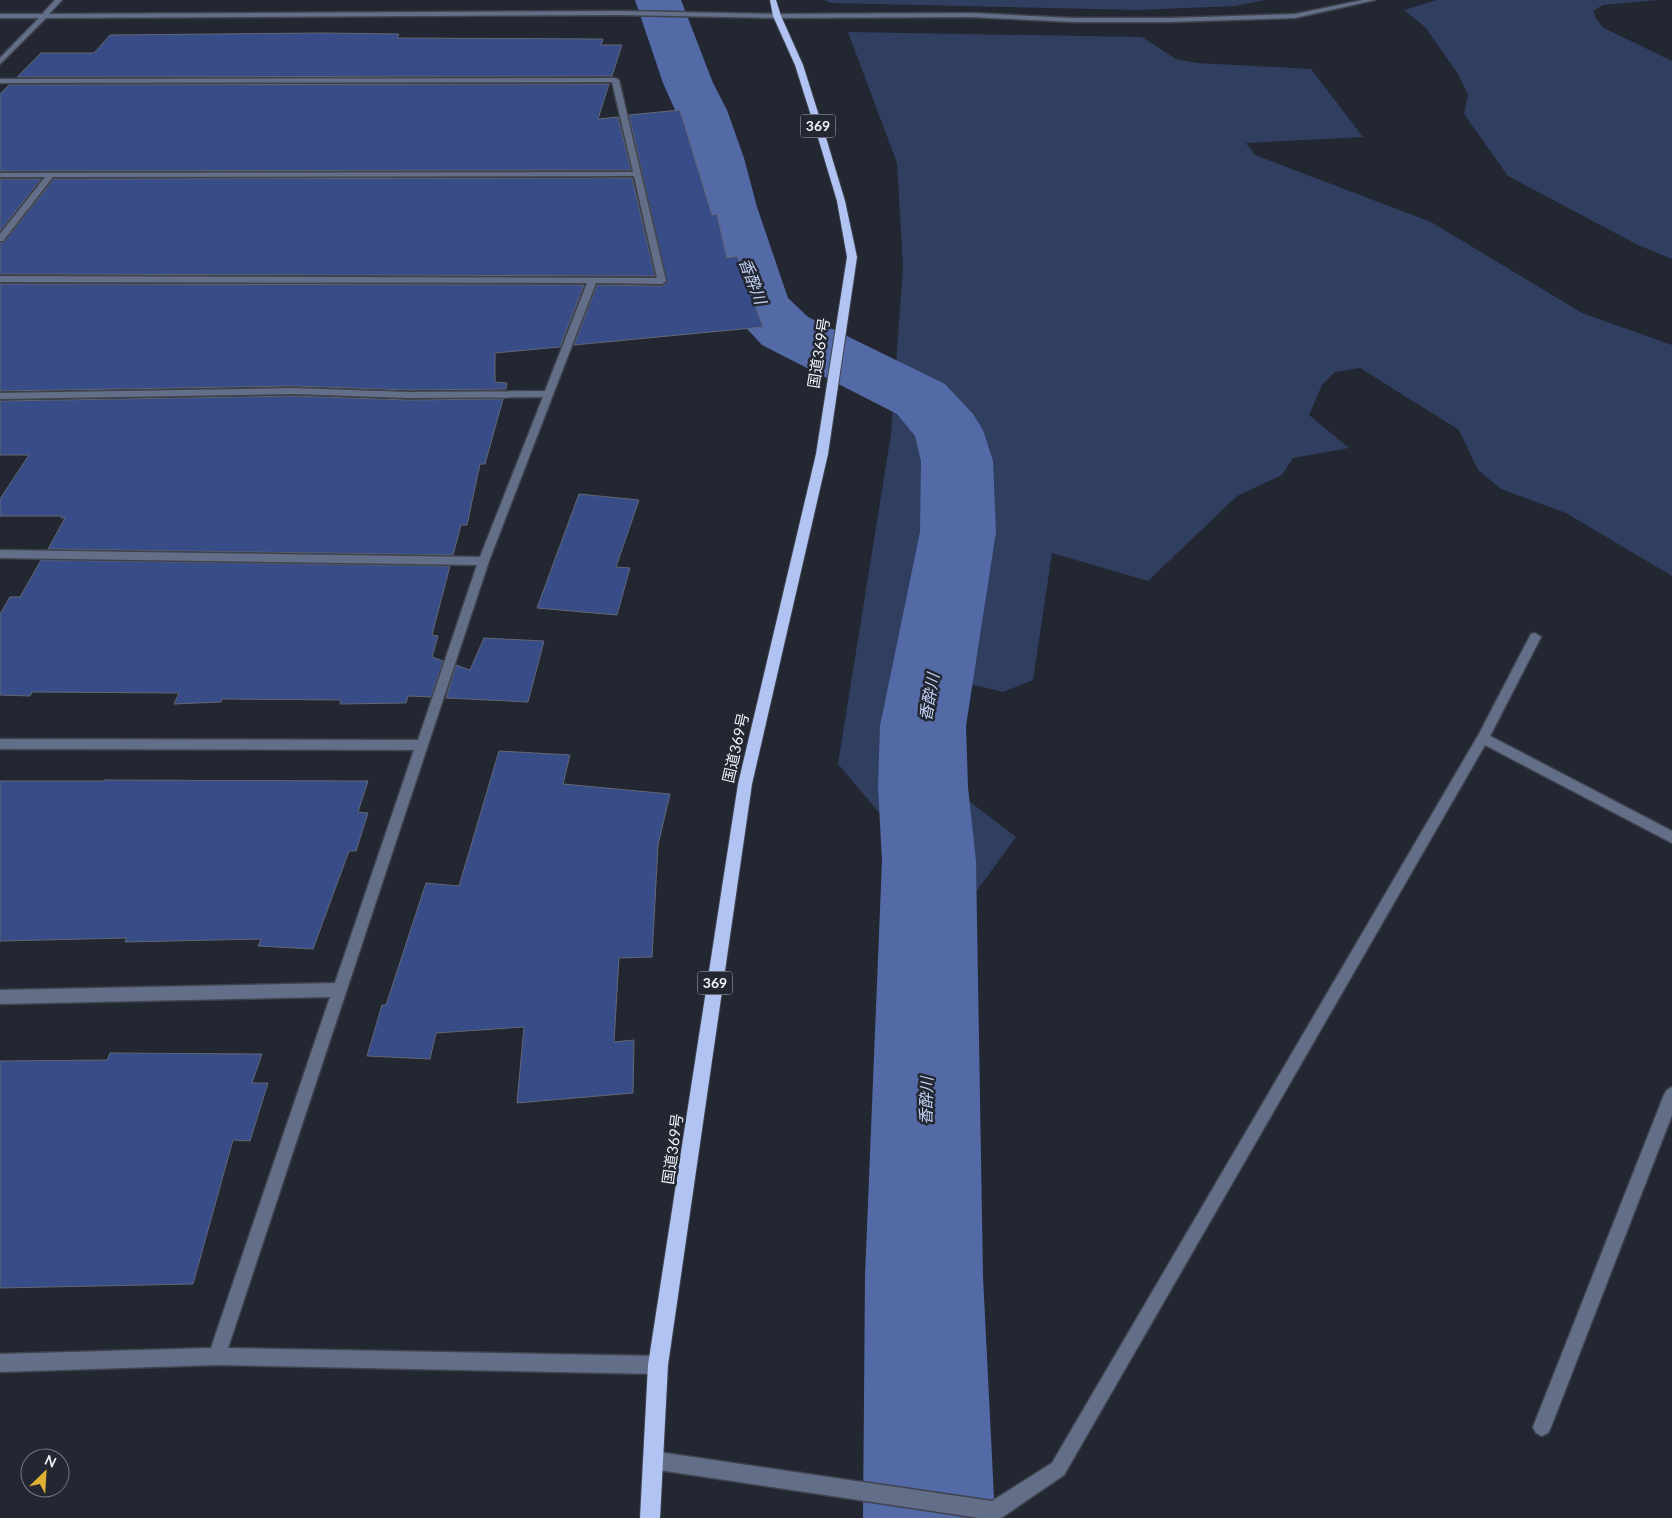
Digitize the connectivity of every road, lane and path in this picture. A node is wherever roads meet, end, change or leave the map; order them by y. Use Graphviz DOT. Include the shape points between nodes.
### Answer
graph roads {
  1 [pos="59,0"];
  2 [pos="773,0"];
  3 [pos="1372,0"];
  4 [pos="0,16"];
  5 [pos="44,16"];
  6 [pos="777,16"];
  7 [pos="0,62"];
  8 [pos="0,81"];
  9 [pos="52,174"];
  10 [pos="638,174"];
  11 [pos="0,175"];
  12 [pos="0,239"];
  13 [pos="0,279"];
  14 [pos="593,280"];
  15 [pos="549,394"];
  16 [pos="0,396"];
  17 [pos="0,554"];
  18 [pos="484,562"];
  19 [pos="1535,637"];
  20 [pos="1483,738"];
  21 [pos="0,744"];
  22 [pos="422,745"];
  23 [pos="1672,837"];
  24 [pos="340,990"];
  25 [pos="0,997"];
  26 [pos="1672,1095"];
  27 [pos="217,1356"];
  28 [pos="658,1365"];
  29 [pos="1,1366"];
  30 [pos="1542,1427"];
  31 [pos="652,1460"];
  32 [pos="650,1518"];
  1 -- 5 [label="street"];
  2 -- 6 [label="highway, 国道369号 / 369"];
  3 -- 6 [label="street" via="1296,16 1170,20"];
  4 -- 5 [label="street"];
  5 -- 6 [label="street" via="622,13"];
  5 -- 7 [label="street"];
  6 -- 28 [label="highway, 国道369号 / 369" via="799,65 823,141 841,201 852,257 822,454 745,784"];
  8 -- 10 [label="street" via="616,80"];
  9 -- 10 [label="street"];
  9 -- 11 [label="street"];
  9 -- 12 [label="street"];
  10 -- 14 [label="street" via="662,281"];
  13 -- 14 [label="street"];
  14 -- 15 [label="street"];
  15 -- 16 [label="street" via="408,395 294,391"];
  15 -- 18 [label="street"];
  17 -- 18 [label="street"];
  18 -- 22 [label="street"];
  19 -- 20 [label="street"];
  20 -- 23 [label="street"];
  20 -- 31 [label="street" via="1058,1469 994,1511"];
  21 -- 22 [label="street"];
  22 -- 24 [label="street"];
  24 -- 25 [label="street"];
  24 -- 27 [label="street"];
  26 -- 30 [label="street"];
  27 -- 28 [label="street"];
  27 -- 29 [label="street"];
  28 -- 31 [label="highway, 国道369号 / 369"];
  31 -- 32 [label="highway, 国道369号 / 369"];
}
